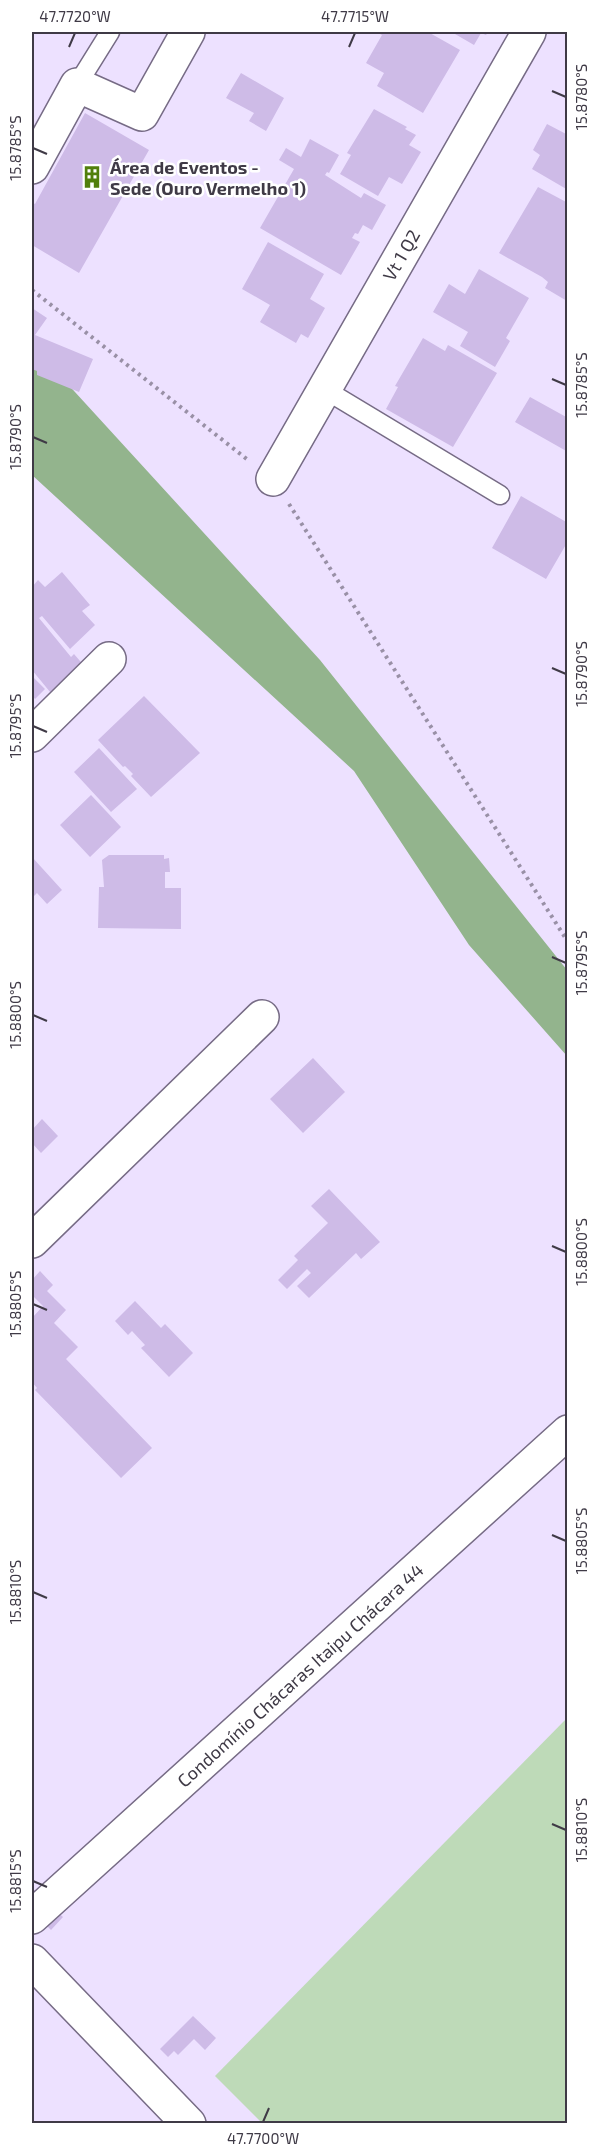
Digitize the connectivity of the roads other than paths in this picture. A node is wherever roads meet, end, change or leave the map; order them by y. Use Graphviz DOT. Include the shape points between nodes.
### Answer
graph roads {
  1 [pos="110,32"];
  2 [pos="187,32"];
  3 [pos="529,32"];
  4 [pos="77,85"];
  5 [pos="32,167"];
  6 [pos="324,389"];
  7 [pos="273,479"];
  8 [pos="500,495"];
  9 [pos="109,659"];
  10 [pos="32,735"];
  11 [pos="262,1017"];
  12 [pos="32,1241"];
  13 [pos="567,1432"];
  14 [pos="32,1917"];
  15 [pos="32,1961"];
  16 [pos="189,2124"];
  1 -- 4 [label="lane"];
  2 -- 4 [label="street" via="141,114"];
  3 -- 6 [label="street, Vt 1 Q2"];
  4 -- 5 [label="street"];
  6 -- 7 [label="street, Vt 1 Q2"];
  6 -- 8 [label="lane"];
  9 -- 10 [label="street"];
  11 -- 12 [label="street"];
  13 -- 14 [label="street, Condomínio Chácaras Itaipu Chácara 44"];
  15 -- 16 [label="street"];
}
